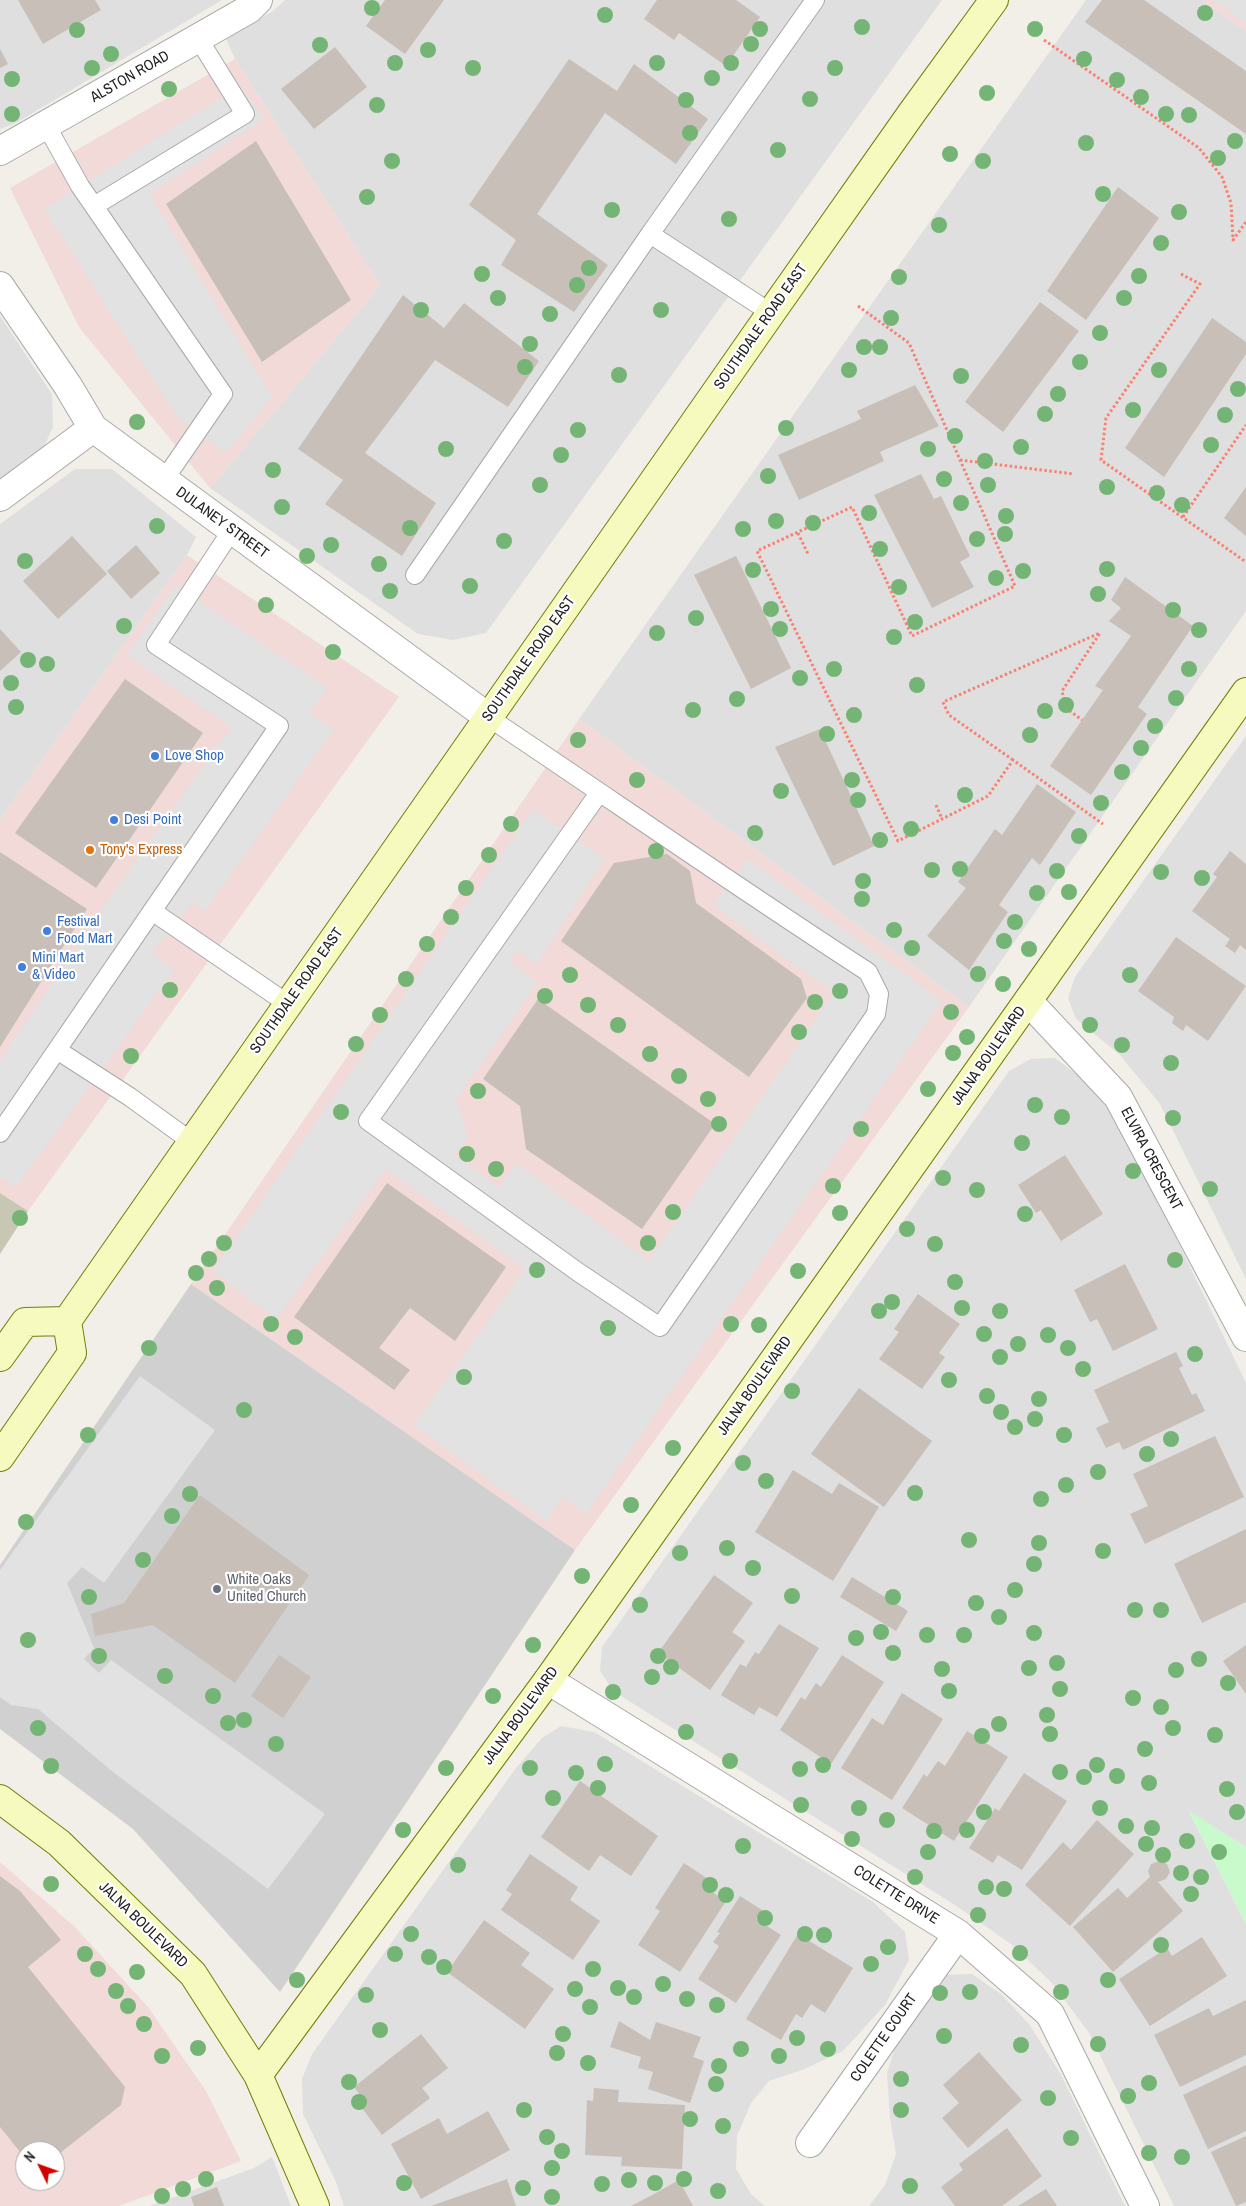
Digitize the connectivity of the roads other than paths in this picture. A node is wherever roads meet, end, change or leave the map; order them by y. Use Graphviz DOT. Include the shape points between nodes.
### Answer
graph roads {
  1 [pos="258,0"];
  2 [pos="815,0"];
  3 [pos="994,0"];
  4 [pos="198,38"];
  5 [pos="46,125"];
  6 [pos="0,151"];
  7 [pos="94,206"];
  8 [pos="650,234"];
  9 [pos="0,286"];
  10 [pos="771,313"];
  11 [pos="92,428"];
  12 [pos="164,480"];
  13 [pos="0,497"];
  14 [pos="232,530"];
  15 [pos="415,575"];
  16 [pos="1246,692"];
  17 [pos="488,717"];
  18 [pos="599,793"];
  19 [pos="152,911"];
  20 [pos="1028,1001"];
  21 [pos="288,1004"];
  22 [pos="57,1050"];
  23 [pos="0,1133"];
  24 [pos="192,1142"];
  25 [pos="67,1321"];
  26 [pos="1246,1337"];
  27 [pos="0,1357"];
  28 [pos="0,1458"];
  29 [pos="548,1680"];
  30 [pos="0,1799"];
  31 [pos="958,1934"];
  32 [pos="258,2075"];
  33 [pos="810,2143"];
  34 [pos="315,2206"];
  35 [pos="1145,2206"];
  1 -- 4 [label="street, ALSTON ROAD" via="249,9"];
  2 -- 8 [label="lane"];
  3 -- 10 [label="street, SOUTHDALE ROAD EAST"];
  4 -- 5 [label="street, ALSTON ROAD"];
  4 -- 7 [label="lane" via="245,114"];
  5 -- 6 [label="street, ALSTON ROAD"];
  5 -- 7 [label="lane"];
  7 -- 12 [label="lane" via="223,394"];
  8 -- 10 [label="lane"];
  8 -- 15 [label="lane"];
  9 -- 11 [label="street, DULANEY STREET" via="68,386"];
  10 -- 17 [label="street, SOUTHDALE ROAD EAST"];
  11 -- 12 [label="street, DULANEY STREET"];
  11 -- 13 [label="street"];
  12 -- 14 [label="street, DULANEY STREET"];
  14 -- 17 [label="street, DULANEY STREET"];
  14 -- 19 [label="lane" via="156,644 279,726"];
  16 -- 20 [label="street, JALNA BOULEVARD"];
  17 -- 18 [label="lane"];
  17 -- 21 [label="street, SOUTHDALE ROAD EAST"];
  18 -- 18 [label="lane" via="368,1121 660,1327 876,1014 879,994 868,972"];
  19 -- 21 [label="lane"];
  19 -- 22 [label="lane"];
  20 -- 26 [label="street, ELVIRA CRESCENT" via="1118,1097"];
  20 -- 29 [label="street, JALNA BOULEVARD"];
  21 -- 24 [label="street, SOUTHDALE ROAD EAST"];
  22 -- 23 [label="lane"];
  22 -- 24 [label="lane"];
  24 -- 25 [label="street, SOUTHDALE ROAD EAST"];
  25 -- 27 [label="street" via="26,1322"];
  25 -- 28 [label="street" via="72,1353"];
  29 -- 31 [label="street, COLETTE DRIVE"];
  29 -- 32 [label="street, JALNA BOULEVARD"];
  30 -- 32 [label="street, JALNA BOULEVARD" via="59,1843 193,1974"];
  31 -- 33 [label="street, COLETTE COURT"];
  31 -- 35 [label="street, COLETTE DRIVE" via="1050,2014"];
  32 -- 34 [label="street, JALNA BOULEVARD"];
}
